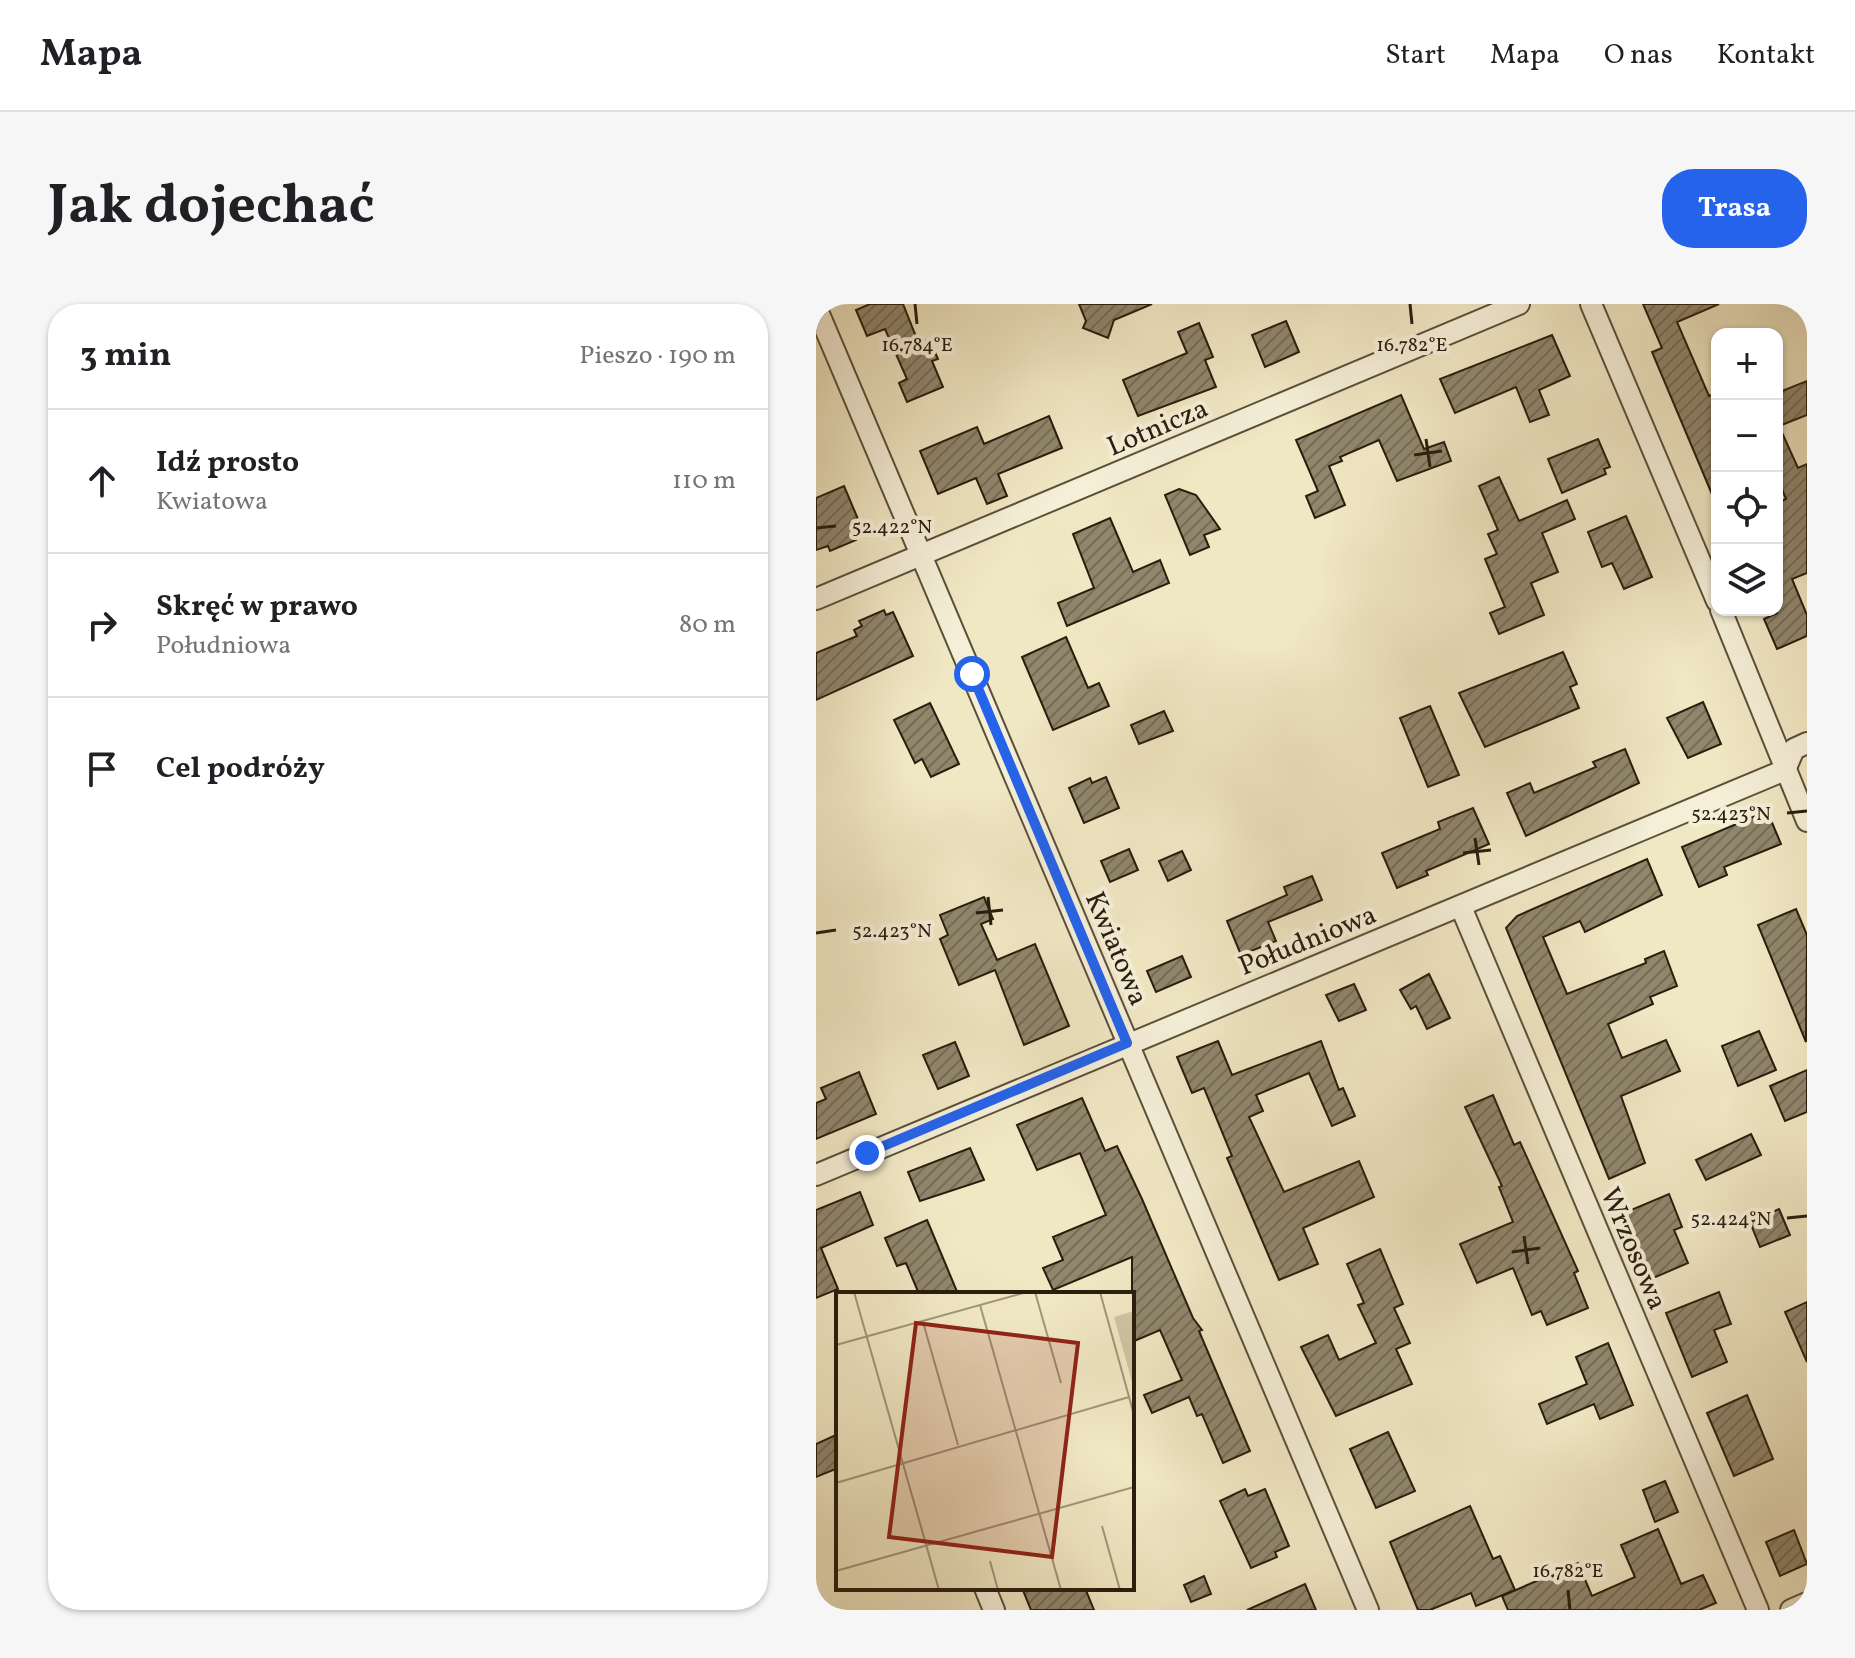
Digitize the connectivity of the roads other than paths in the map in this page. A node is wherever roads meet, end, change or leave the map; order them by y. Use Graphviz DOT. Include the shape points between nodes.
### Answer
graph roads {
  1 [pos="1519,304"];
  2 [pos="1591,304"];
  3 [pos="816,307"];
  4 [pos="922,555"];
  5 [pos="1711,587"];
  6 [pos="816,599"];
  7 [pos="1723,616"];
  8 [pos="1807,743"];
  9 [pos="1785,770"];
  10 [pos="1807,821"];
  11 [pos="1461,907"];
  12 [pos="1127,1043"];
  13 [pos="816,1175"];
  14 [pos="986,1590"];
  15 [pos="1807,1603"];
  16 [pos="994,1610"];
  17 [pos="1368,1610"];
  18 [pos="1758,1610"];
  19 [pos="1791,1610"];
  1 -- 4 [label="street, Lotnicza"];
  2 -- 5 [label="street"];
  3 -- 4 [label="street, Kwiatowa"];
  4 -- 6 [label="street, Lotnicza"];
  4 -- 12 [label="street, Kwiatowa"];
  7 -- 9 [label="street"];
  8 -- 9 [label="street, Południowa" via="1794,749"];
  9 -- 10 [label="street"];
  9 -- 11 [label="street, Południowa"];
  11 -- 12 [label="street, Południowa"];
  11 -- 18 [label="street, Wrzosowa"];
  12 -- 13 [label="street, Południowa"];
  12 -- 17 [label="street, Kwiatowa"];
  14 -- 16 [label="street"];
  15 -- 19 [label="street"];
}
